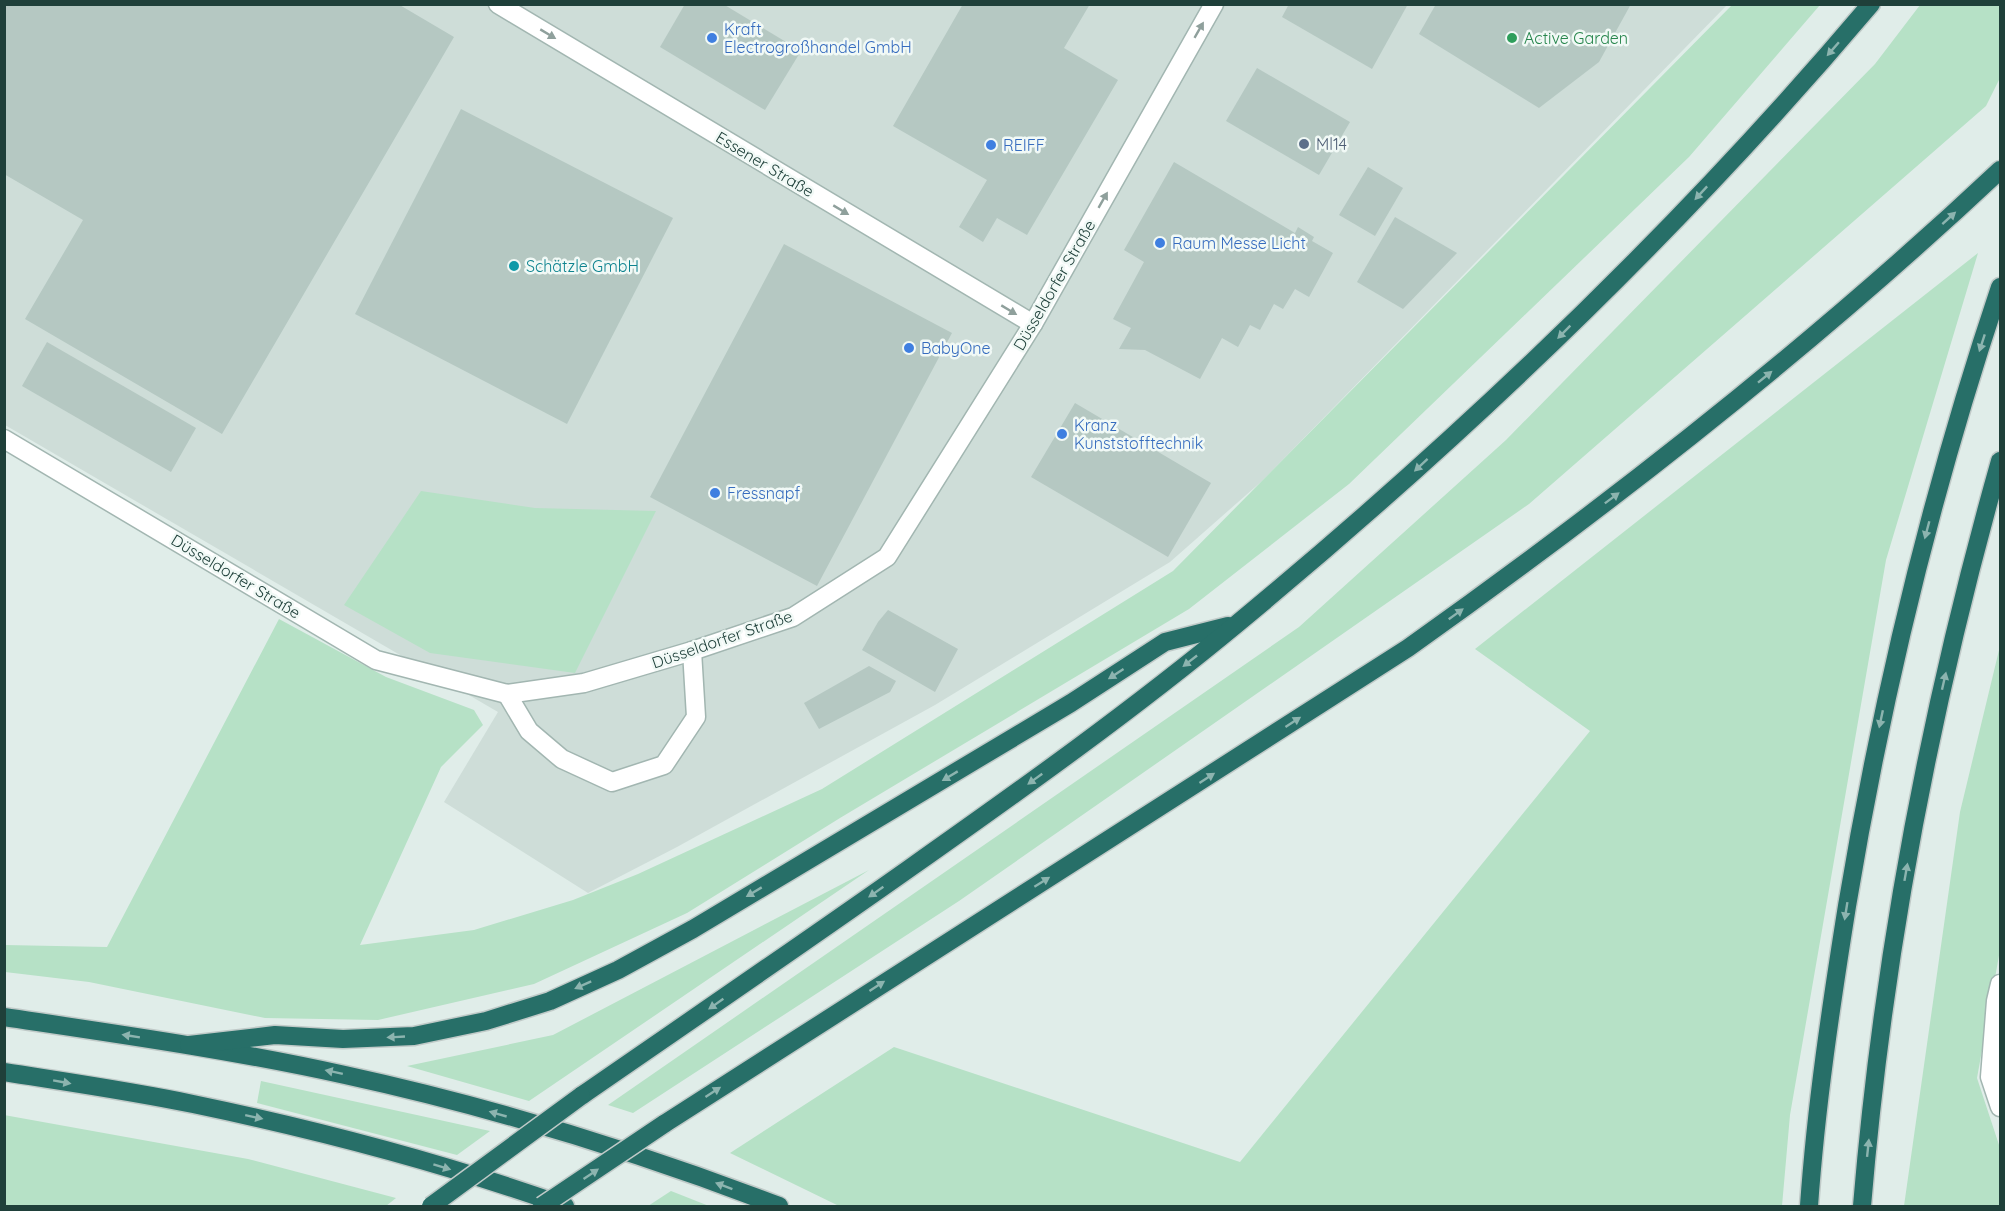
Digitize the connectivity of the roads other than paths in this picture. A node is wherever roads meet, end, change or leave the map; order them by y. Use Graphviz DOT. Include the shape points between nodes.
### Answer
graph roads {
  1 [pos="498,4"];
  2 [pos="1214,4"];
  3 [pos="1870,4"];
  4 [pos="2001,170"];
  5 [pos="2001,287"];
  6 [pos="1033,324"];
  7 [pos="4,439"];
  8 [pos="2001,461"];
  9 [pos="1236,625"];
  10 [pos="692,651"];
  11 [pos="507,694"];
  12 [pos="2001,984"];
  13 [pos="4,1017"];
  14 [pos="189,1045"];
  15 [pos="4,1072"];
  16 [pos="2001,1107"];
  17 [pos="431,1206"];
  18 [pos="543,1206"];
  19 [pos="565,1206"];
  20 [pos="779,1206"];
  21 [pos="1809,1206"];
  22 [pos="1862,1206"];
  1 -- 6 [label="street, Essener Straße, one-way"];
  6 -- 2 [label="street, Düsseldorfer Straße, one-way"];
  3 -- 9 [label="highway, one-way" via="1779,109 1553,344 1395,489"];
  18 -- 4 [label="highway, one-way, bridge" via="664,1124 1408,648 1638,478 1776,368"];
  5 -- 21 [label="highway, one-way" via="1949,450 1891,673 1830,1011"];
  6 -- 10 [label="street, Düsseldorfer Straße" via="886,557 793,617"];
  7 -- 11 [label="street, Düsseldorfer Straße" via="376,660"];
  22 -- 8 [label="highway, one-way" via="1883,1017 1910,845 1959,616"];
  9 -- 14 [label="highway, one-way" via="1165,642 1071,703 693,929 550,1001 486,1021 414,1036 343,1039 275,1035"];
  9 -- 17 [label="highway, one-way, bridge" via="1007,800 581,1096"];
  10 -- 11 [label="street, Düsseldorfer Straße" via="584,683"];
  10 -- 11 [label="street" via="696,717 664,765 612,782 562,759 529,731"];
  12 -- 16 [label="street" via="1990,1077"];
  14 -- 13 [label="highway, one-way"];
  20 -- 14 [label="highway, one-way" via="682,1170 432,1095"];
  15 -- 19 [label="highway, one-way" via="276,1122 428,1163"];
}
